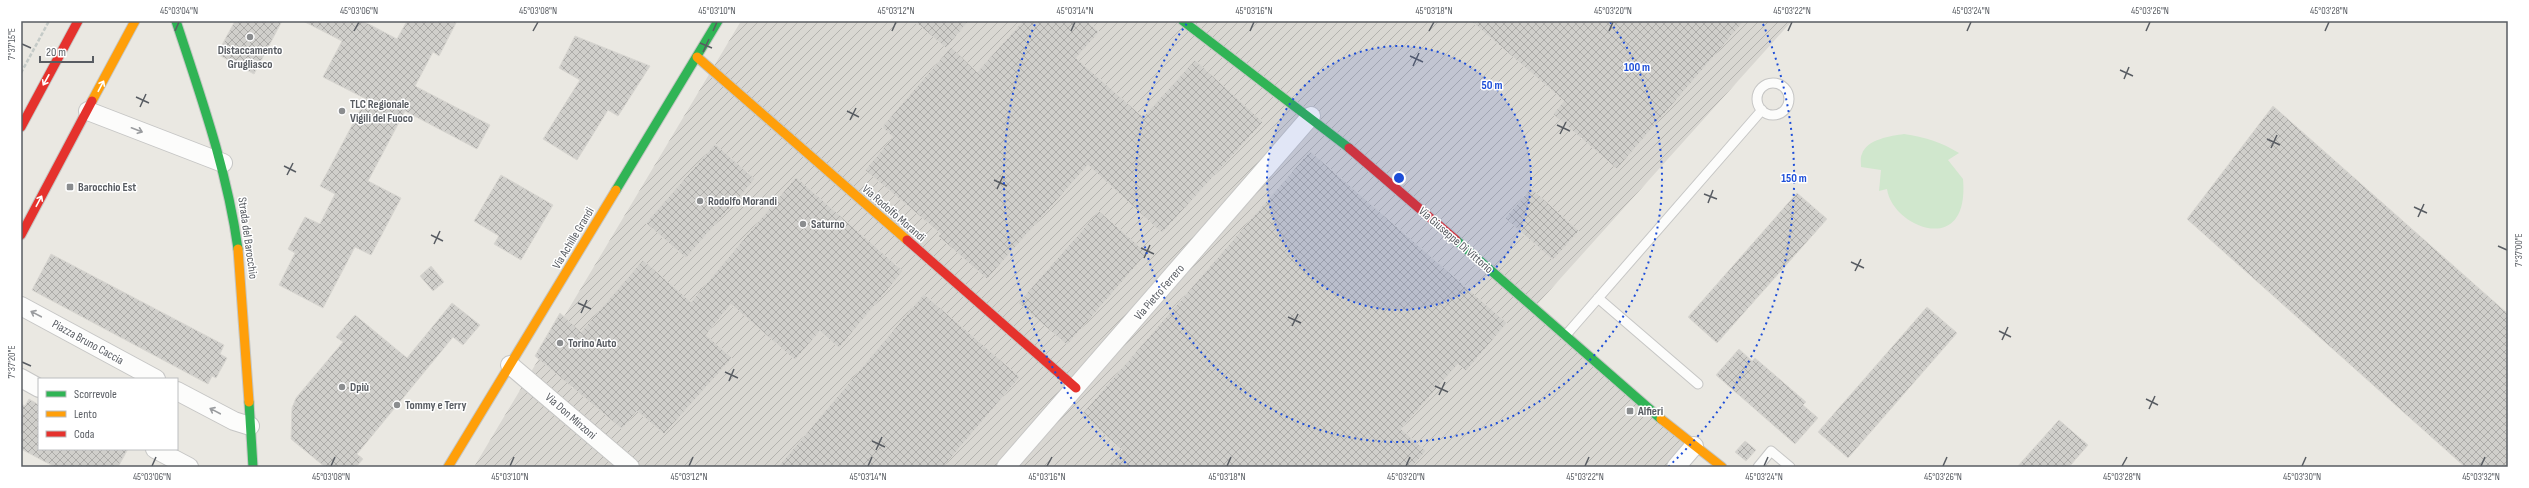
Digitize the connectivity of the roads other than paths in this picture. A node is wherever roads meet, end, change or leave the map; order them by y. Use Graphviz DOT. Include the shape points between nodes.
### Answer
graph roads {
  1 [pos="78,21"];
  2 [pos="135,21"];
  3 [pos="176,21"];
  4 [pos="718,21"];
  5 [pos="1183,21"];
  6 [pos="697,57"];
  7 [pos="1762,110"];
  8 [pos="88,111"];
  9 [pos="1311,116"];
  10 [pos="21,126"];
  11 [pos="223,163"];
  12 [pos="21,235"];
  13 [pos="1598,298"];
  14 [pos="21,306"];
  15 [pos="1566,335"];
  16 [pos="510,365"];
  17 [pos="21,378"];
  18 [pos="154,378"];
  19 [pos="1698,384"];
  20 [pos="38,387"];
  21 [pos="1076,388"];
  22 [pos="178,391"];
  23 [pos="250,426"];
  24 [pos="1694,446"];
  25 [pos="157,450"];
  26 [pos="1678,466"];
  27 [pos="189,467"];
  28 [pos="253,467"];
  29 [pos="448,467"];
  30 [pos="630,467"];
  31 [pos="1006,467"];
  32 [pos="1722,467"];
  33 [pos="1758,467"];
  34 [pos="1790,467"];
  1 -- 10 [label="street, one-way"];
  8 -- 2 [label="street, one-way"];
  3 -- 11 [label="street, Strada del Barocchio"];
  4 -- 6 [label="street, Via Achille Grandi"];
  5 -- 9 [label="street, Via Giuseppe Di Vittorio"];
  6 -- 16 [label="street, Via Achille Grandi"];
  6 -- 21 [label="street, Via Rodolfo Morandi"];
  7 -- 13 [label="lane"];
  8 -- 11 [label="street, one-way"];
  12 -- 8 [label="street, one-way"];
  9 -- 15 [label="street, Via Giuseppe Di Vittorio"];
  9 -- 21 [label="street, Via Pietro Ferrero"];
  11 -- 23 [label="street, Strada del Barocchio" via="235,220 242,272"];
  13 -- 15 [label="lane"];
  13 -- 19 [label="lane"];
  18 -- 14 [label="street, Piazza Bruno Caccia, one-way"];
  15 -- 24 [label="street, Via Giuseppe Di Vittorio"];
  16 -- 29 [label="street, Via Achille Grandi"];
  16 -- 30 [label="street, Via Don Minzoni"];
  17 -- 20 [label="street"];
  21 -- 31 [label="street, Via Pietro Ferrero"];
  23 -- 22 [label="street, one-way" via="234,421"];
  23 -- 28 [label="street, Strada del Barocchio"];
  24 -- 26 [label="street"];
  24 -- 32 [label="street, Via Giuseppe Di Vittorio"];
  25 -- 27 [label="street"];
  33 -- 34 [label="lane" via="1771,451"];
}
